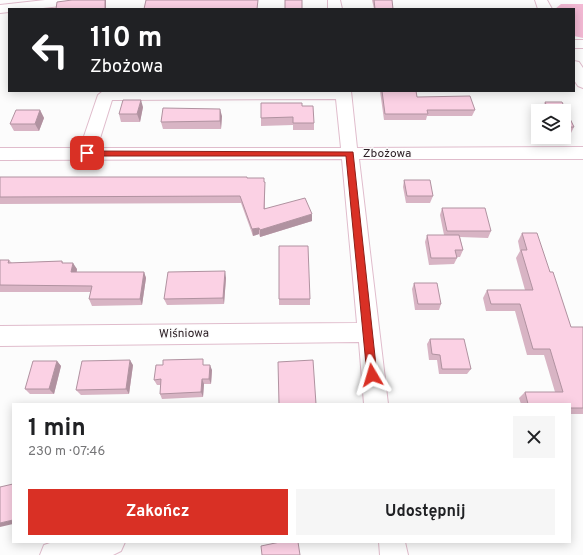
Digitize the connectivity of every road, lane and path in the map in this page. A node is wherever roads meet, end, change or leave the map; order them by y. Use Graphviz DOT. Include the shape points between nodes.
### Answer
graph roads {
  1 [pos="79,0"];
  2 [pos="22,3"];
  3 [pos="0,9"];
  4 [pos="575,67"];
  5 [pos="583,83"];
  6 [pos="343,92"];
  7 [pos="87,153"];
  8 [pos="583,153"];
  9 [pos="0,154"];
  10 [pos="350,154"];
  11 [pos="367,332"];
  12 [pos="0,336"];
  13 [pos="376,403"];
  14 [pos="108,543"];
  15 [pos="392,543"];
  16 [pos="54,555"];
  17 [pos="394,555"];
  1 -- 2 [label="street"];
  2 -- 3 [label="street"];
  4 -- 5 [label="street"];
  6 -- 7 [label="street" via="106,95"];
  6 -- 10 [label="street"];
  7 -- 9 [label="street, Zbożowa"];
  7 -- 10 [label="street, Zbożowa"];
  8 -- 10 [label="street, Zbożowa"];
  10 -- 11 [label="street"];
  11 -- 12 [label="street, Wiśniowa"];
  11 -- 13 [label="street"];
  14 -- 16 [label="street"];
  15 -- 17 [label="street"];
}
